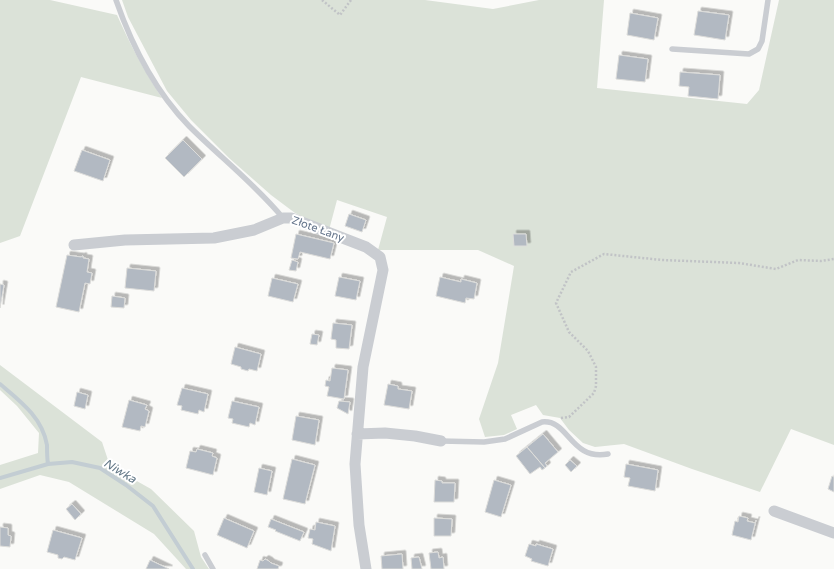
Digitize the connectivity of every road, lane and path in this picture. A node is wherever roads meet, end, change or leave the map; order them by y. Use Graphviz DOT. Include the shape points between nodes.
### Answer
graph roads {
  1 [pos="116,0"];
  2 [pos="322,0"];
  3 [pos="351,0"];
  4 [pos="768,0"];
  5 [pos="672,49"];
  6 [pos="283,218"];
  7 [pos="74,245"];
  8 [pos="834,260"];
  9 [pos="548,422"];
  10 [pos="357,434"];
  11 [pos="442,441"];
  12 [pos="608,454"];
  13 [pos="774,511"];
  14 [pos="834,533"];
  15 [pos="205,555"];
  16 [pos="213,569"];
  17 [pos="366,569"];
  1 -- 6 [label="lane" via="140,55 164,95 189,125 267,198"];
  2 -- 3 [label="path" via="340,15"];
  4 -- 5 [label="lane" via="762,41 758,50 749,54"];
  6 -- 7 [label="street, Złote Łany" via="254,230 214,238 125,240"];
  6 -- 10 [label="street, Złote Łany" via="306,222 366,247 380,257 383,270 363,367"];
  8 -- 9 [label="path" via="798,260 776,269 739,263 662,260 604,254 571,272 556,303 569,332 588,351 596,367 596,386 594,393 569,416"];
  9 -- 11 [label="lane" via="542,422 505,439 484,442"];
  9 -- 12 [label="lane" via="561,428 584,451 600,456"];
  10 -- 11 [label="street" via="385,433"];
  10 -- 17 [label="street, Złote Łany" via="356,490"];
  13 -- 14 [label="street"];
  15 -- 16 [label="lane"];
}
